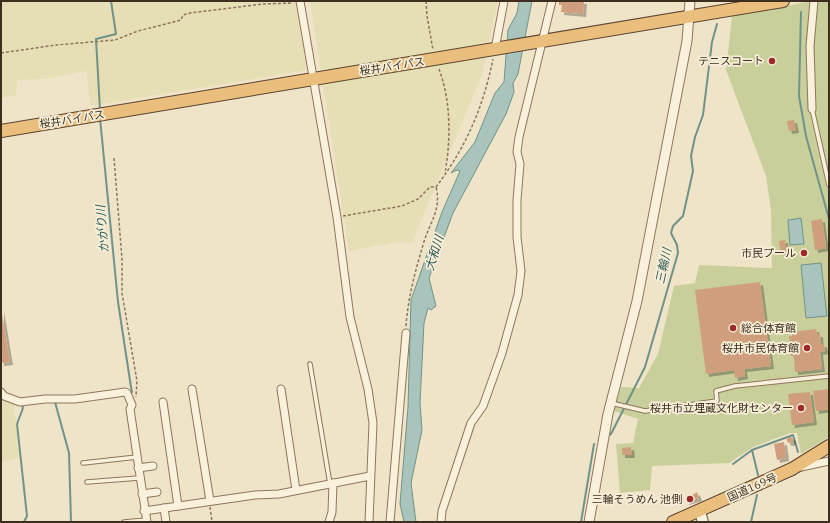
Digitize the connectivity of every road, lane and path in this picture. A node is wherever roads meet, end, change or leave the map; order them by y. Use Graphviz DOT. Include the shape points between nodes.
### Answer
graph roads {
  1 [pos="426,1"];
  2 [pos="504,1"];
  3 [pos="552,1"];
  4 [pos="690,1"];
  5 [pos="783,1"];
  6 [pos="814,1"];
  7 [pos="300,2"];
  8 [pos="690,17"];
  9 [pos="537,42"];
  10 [pos="500,48"];
  11 [pos="1,53"];
  12 [pos="436,59"];
  13 [pos="314,80"];
  14 [pos="812,109"];
  15 [pos="1,131"];
  16 [pos="114,158"];
  17 [pos="445,175"];
  18 [pos="829,185"];
  19 [pos="436,187"];
  20 [pos="337,217"];
  21 [pos="406,333"];
  22 [pos="310,364"];
  23 [pos="829,376"];
  24 [pos="192,389"];
  25 [pos="280,389"];
  26 [pos="1,392"];
  27 [pos="163,402"];
  28 [pos="614,403"];
  29 [pos="131,406"];
  30 [pos="829,446"];
  31 [pos="137,457"];
  32 [pos="829,461"];
  33 [pos="83,463"];
  34 [pos="153,466"];
  35 [pos="138,468"];
  36 [pos="793,469"];
  37 [pos="370,476"];
  38 [pos="139,478"];
  39 [pos="87,482"];
  40 [pos="332,484"];
  41 [pos="296,490"];
  42 [pos="157,492"];
  43 [pos="142,494"];
  44 [pos="210,502"];
  45 [pos="178,506"];
  46 [pos="164,508"];
  47 [pos="144,510"];
  48 [pos="701,517"];
  49 [pos="147,521"];
  50 [pos="124,522"];
  51 [pos="166,522"];
  52 [pos="212,522"];
  53 [pos="329,522"];
  54 [pos="369,522"];
  55 [pos="390,522"];
  56 [pos="440,522"];
  57 [pos="589,522"];
  58 [pos="673,522"];
  1 -- 12 [label="path" via="430,40"];
  2 -- 10 [label="street"];
  3 -- 9 [label="street"];
  4 -- 8 [label="street"];
  5 -- 8 [label="highway, 桜井バイパス"];
  6 -- 14 [label="street" via="810,46"];
  7 -- 11 [label="path" via="190,13 183,15 181,20 115,40"];
  7 -- 13 [label="street"];
  8 -- 9 [label="highway, 桜井バイパス"];
  8 -- 28 [label="street" via="637,301"];
  9 -- 10 [label="highway, 桜井バイパス"];
  9 -- 56 [label="street" via="517,152 520,164 517,237 521,271 518,295 502,353 483,406 471,423"];
  10 -- 12 [label="highway, 桜井バイパス"];
  10 -- 17 [label="path" via="480,110 459,154"];
  12 -- 13 [label="highway, 桜井バイパス"];
  12 -- 17 [label="path" via="445,85 447,101 448,161"];
  13 -- 15 [label="highway, 桜井バイパス"];
  13 -- 20 [label="street"];
  14 -- 18 [label="lane"];
  16 -- 29 [label="path" via="122,259 122,293 137,381 137,395"];
  17 -- 19 [label="path"];
  19 -- 20 [label="path" via="430,187 418,199 402,206"];
  19 -- 21 [label="path" via="438,205 423,242 412,285"];
  20 -- 37 [label="street" via="350,317 368,389 373,423"];
  21 -- 55 [label="street"];
  22 -- 40 [label="lane"];
  23 -- 28 [label="lane" via="735,386 716,391 717,402 645,411"];
  24 -- 44 [label="street"];
  25 -- 41 [label="street"];
  26 -- 29 [label="street" via="8,398 20,402 75,399 125,392"];
  27 -- 45 [label="street"];
  28 -- 57 [label="street" via="606,422"];
  29 -- 31 [label="street"];
  30 -- 36 [label="highway, 国道169号"];
  31 -- 33 [label="lane"];
  31 -- 35 [label="street"];
  32 -- 36 [label="street"];
  34 -- 35 [label="street"];
  35 -- 38 [label="street"];
  36 -- 48 [label="highway, 国道169号"];
  37 -- 40 [label="street"];
  37 -- 54 [label="street"];
  38 -- 39 [label="lane"];
  38 -- 43 [label="street"];
  40 -- 41 [label="street"];
  40 -- 53 [label="street" via="332,512"];
  41 -- 44 [label="street"];
  42 -- 43 [label="street"];
  43 -- 47 [label="street"];
  44 -- 45 [label="street"];
  44 -- 52 [label="path"];
  45 -- 46 [label="street"];
  46 -- 47 [label="street"];
  46 -- 51 [label="street"];
  47 -- 49 [label="street"];
  48 -- 58 [label="highway, 国道169号"];
  49 -- 50 [label="lane"];
}
